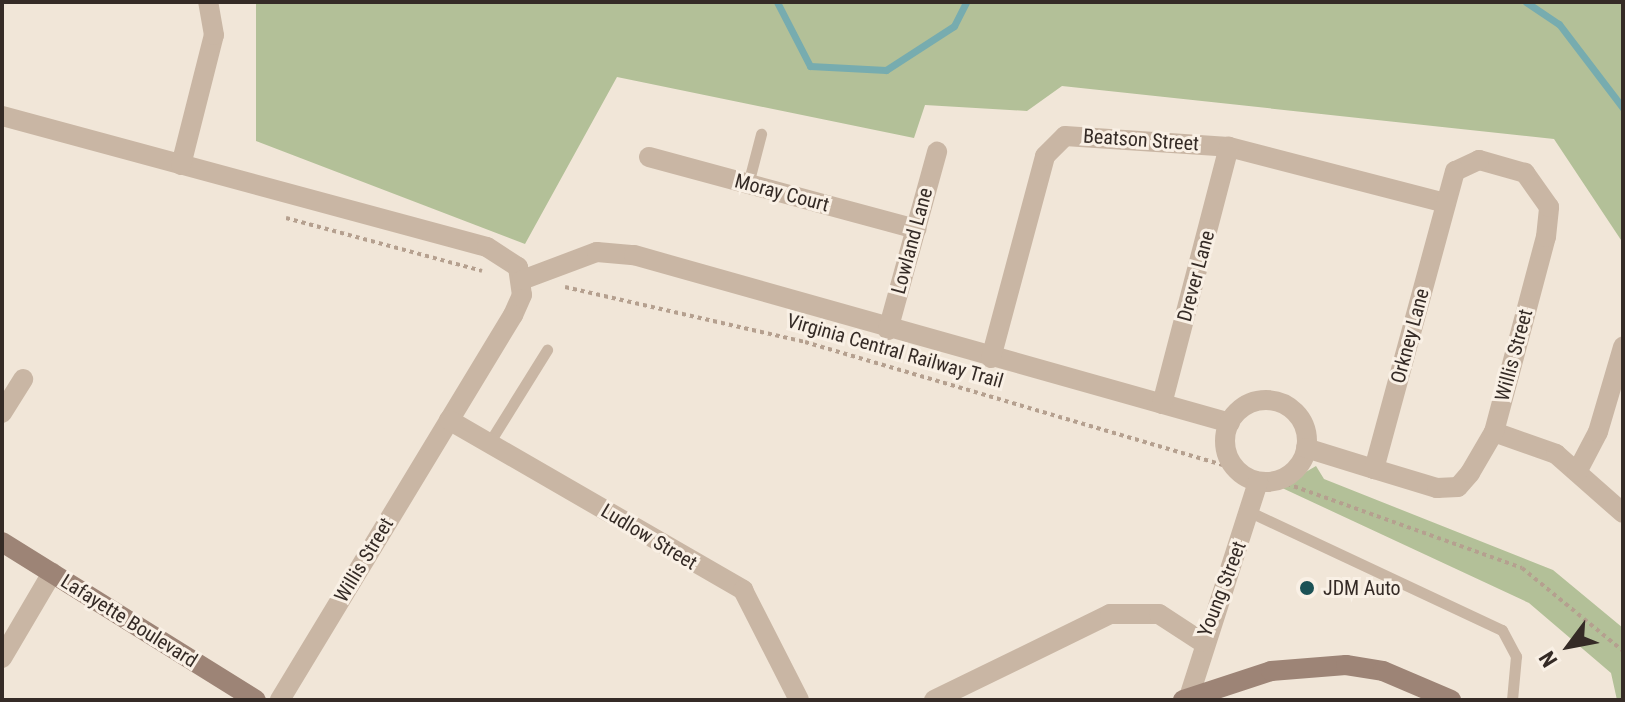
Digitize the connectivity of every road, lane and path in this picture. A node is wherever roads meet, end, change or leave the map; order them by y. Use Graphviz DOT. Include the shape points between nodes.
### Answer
graph roads {
  1 [pos="208,2"];
  2 [pos="2,116"];
  3 [pos="761,134"];
  4 [pos="1229,147"];
  5 [pos="937,152"];
  6 [pos="649,157"];
  7 [pos="181,165"];
  8 [pos="748,184"];
  9 [pos="1446,203"];
  10 [pos="916,229"];
  11 [pos="522,280"];
  12 [pos="551,284"];
  13 [pos="888,330"];
  14 [pos="1623,347"];
  15 [pos="547,350"];
  16 [pos="991,358"];
  17 [pos="23,379"];
  18 [pos="1162,404"];
  19 [pos="2,413"];
  20 [pos="449,420"];
  21 [pos="1230,423"];
  22 [pos="1494,432"];
  23 [pos="489,443"];
  24 [pos="1306,448"];
  25 [pos="1226,466"];
  26 [pos="1374,469"];
  27 [pos="1577,472"];
  28 [pos="1258,482"];
  29 [pos="1289,483"];
  30 [pos="1250,512"];
  31 [pos="1623,513"];
  32 [pos="2,542"];
  33 [pos="52,573"];
  34 [pos="1202,642"];
  35 [pos="1623,651"];
  36 [pos="2,658"];
  37 [pos="1186,698"];
  38 [pos="256,700"];
  39 [pos="280,700"];
  40 [pos="799,700"];
  41 [pos="934,700"];
  42 [pos="1451,700"];
  43 [pos="1512,700"];
  1 -- 7 [label="street" via="214,35"];
  2 -- 7 [label="street"];
  3 -- 8 [label="lane"];
  4 -- 9 [label="street, Beatson Street"];
  4 -- 16 [label="street, Beatson Street" via="1065,136 1045,156"];
  4 -- 18 [label="street, Drever Lane"];
  5 -- 10 [label="street, Lowland Lane"];
  6 -- 8 [label="street, Moray Court"];
  7 -- 11 [label="street" via="487,247 518,267"];
  8 -- 10 [label="street, Moray Court"];
  9 -- 22 [label="street, Willis Street" via="1455,171 1479,160 1525,173 1549,207"];
  9 -- 26 [label="street, Orkney Lane"];
  10 -- 13 [label="street, Lowland Lane"];
  11 -- 13 [label="street" via="597,252 634,255"];
  11 -- 20 [label="street, Willis Street" via="513,315"];
  12 -- 25 [label="path, Virginia Central Railway Trail" via="805,342"];
  13 -- 16 [label="street"];
  14 -- 27 [label="street" via="1598,432"];
  15 -- 23 [label="lane"];
  16 -- 18 [label="street"];
  17 -- 19 [label="street"];
  18 -- 21 [label="street"];
  20 -- 23 [label="street, Ludlow Street"];
  20 -- 39 [label="street, Willis Street"];
  21 -- 24 [label="street" via="1250,403 1278,402 1300,417"];
  21 -- 28 [label="street" via="1227,450 1234,468"];
  22 -- 26 [label="street, Willis Street" via="1458,487 1437,488"];
  22 -- 27 [label="street" via="1556,454"];
  23 -- 40 [label="street, Ludlow Street" via="743,590"];
  24 -- 26 [label="street, Willis Street"];
  24 -- 28 [label="street" via="1290,474"];
  27 -- 31 [label="street"];
  28 -- 30 [label="street, Young Street"];
  29 -- 35 [label="path" via="1522,568"];
  30 -- 34 [label="street, Young Street"];
  30 -- 43 [label="lane" via="1502,630 1516,656"];
  32 -- 33 [label="main road, Lafayette Boulevard"];
  33 -- 36 [label="street"];
  33 -- 38 [label="main road, Lafayette Boulevard"];
  34 -- 37 [label="street, Young Street"];
  34 -- 41 [label="street" via="1159,614 1110,614"];
  37 -- 42 [label="main road" via="1271,671 1346,665 1414,681"];
}
